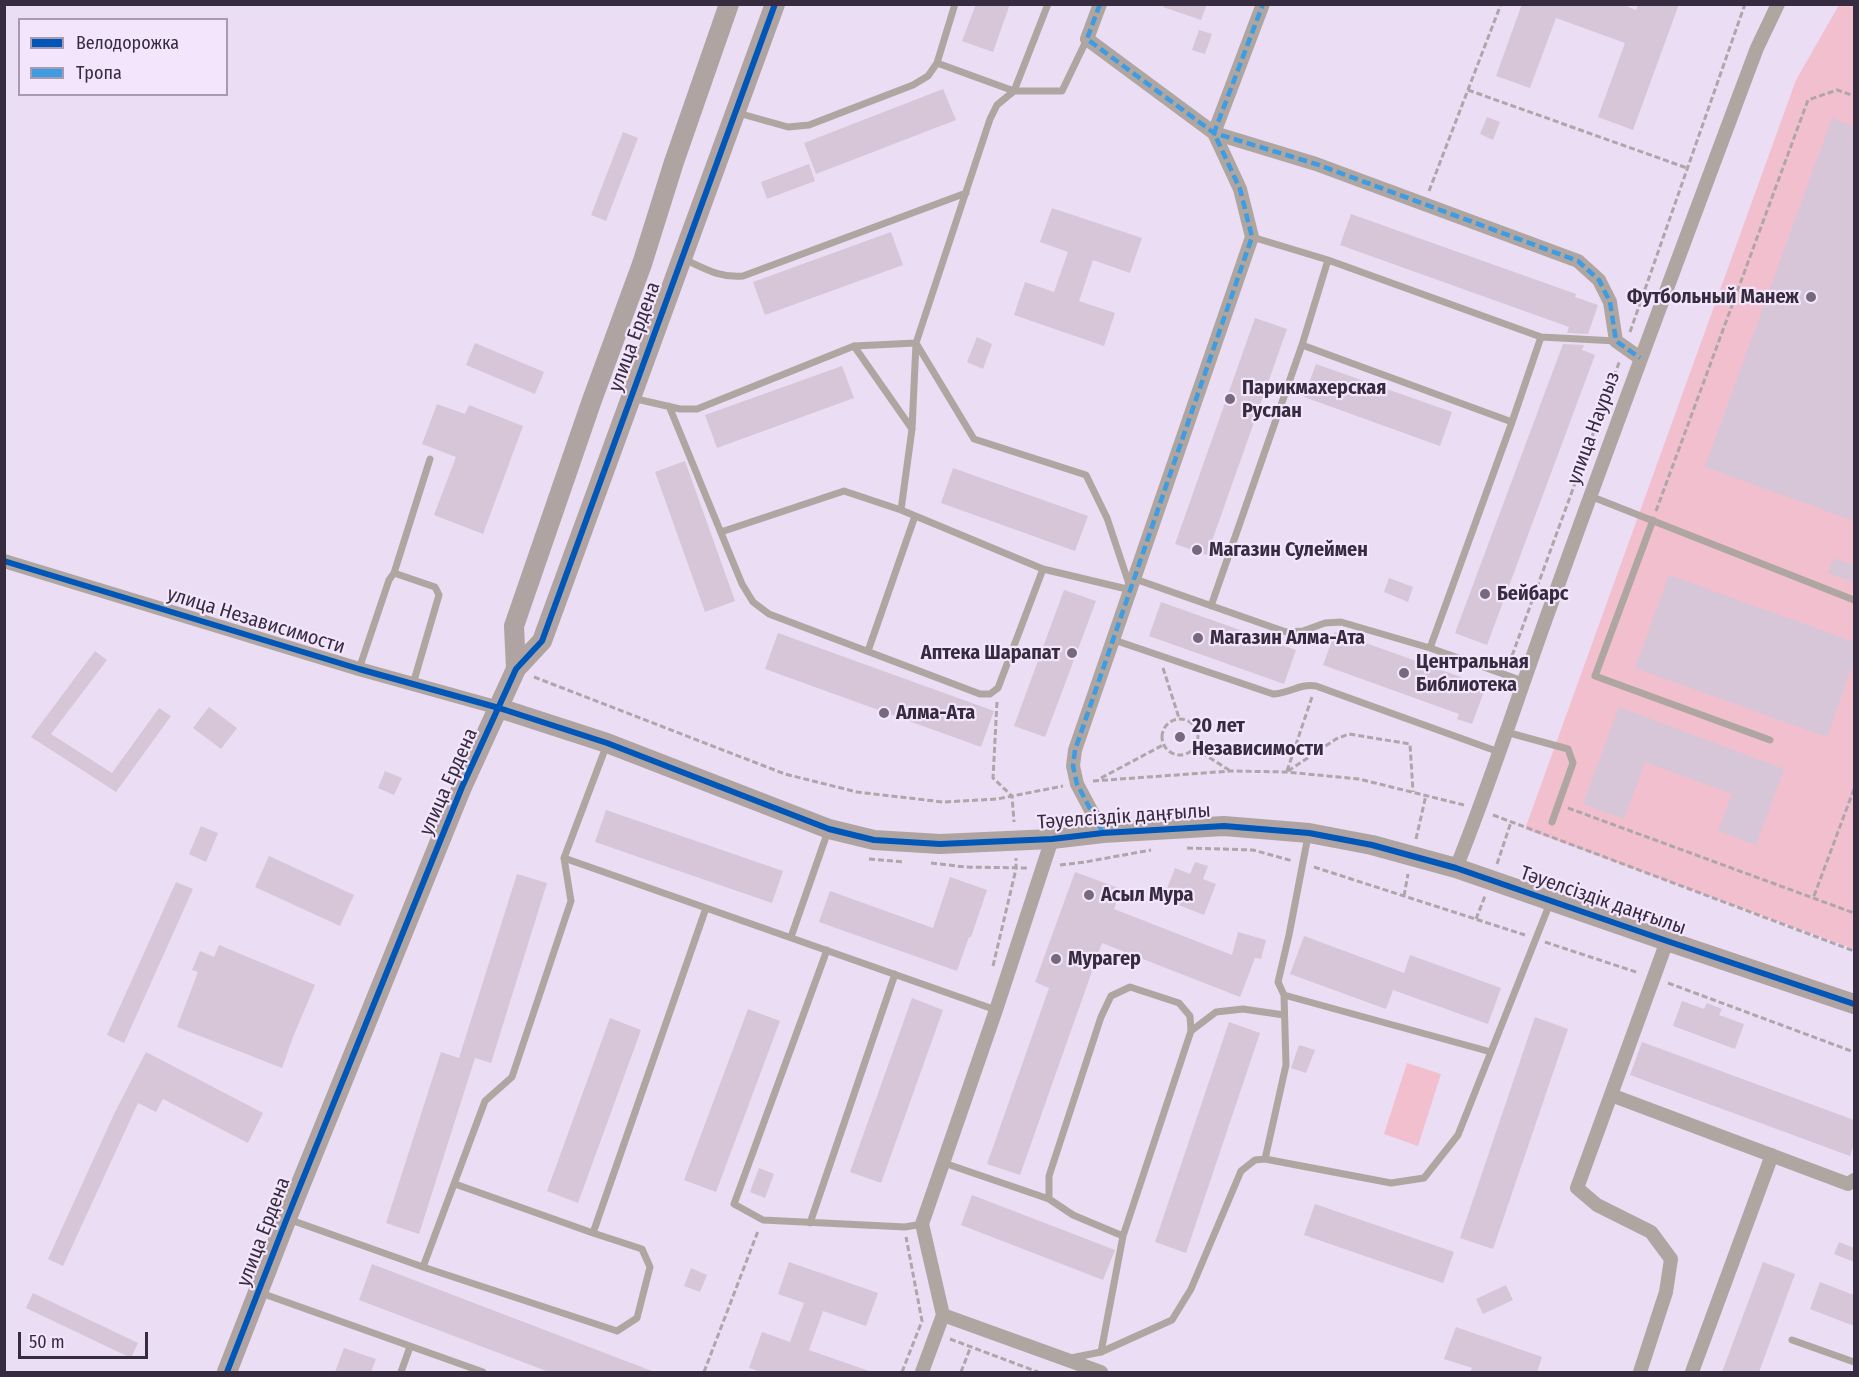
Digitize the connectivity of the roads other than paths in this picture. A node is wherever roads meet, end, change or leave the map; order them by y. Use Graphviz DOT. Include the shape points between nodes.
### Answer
graph roads {
  1 [pos="729,4"];
  2 [pos="775,4"];
  3 [pos="955,4"];
  4 [pos="1048,4"];
  5 [pos="1100,4"];
  6 [pos="1263,4"];
  7 [pos="1778,4"];
  8 [pos="1087,39"];
  9 [pos="937,63"];
  10 [pos="1014,91"];
  11 [pos="736,113"];
  12 [pos="1214,133"];
  13 [pos="966,193"];
  14 [pos="1252,237"];
  15 [pos="682,258"];
  16 [pos="1328,260"];
  17 [pos="1541,337"];
  18 [pos="1616,341"];
  19 [pos="916,343"];
  20 [pos="1302,345"];
  21 [pos="854,346"];
  22 [pos="1640,358"];
  23 [pos="631,398"];
  24 [pos="669,406"];
  25 [pos="1512,422"];
  26 [pos="912,429"];
  27 [pos="429,459"];
  28 [pos="1590,496"];
  29 [pos="901,510"];
  30 [pos="915,516"];
  31 [pos="1653,520"];
  32 [pos="721,532"];
  33 [pos="4,561"];
  34 [pos="1043,569"];
  35 [pos="394,573"];
  36 [pos="1133,584"];
  37 [pos="1854,600"];
  38 [pos="1211,606"];
  39 [pos="1114,640"];
  40 [pos="1430,648"];
  41 [pos="868,651"];
  42 [pos="359,669"];
  43 [pos="516,669"];
  44 [pos="1523,681"];
  45 [pos="413,684"];
  46 [pos="500,708"];
  47 [pos="1506,732"];
  48 [pos="1770,740"];
  49 [pos="607,743"];
  50 [pos="1499,752"];
  51 [pos="1551,822"];
  52 [pos="829,829"];
  53 [pos="1102,833"];
  54 [pos="1309,833"];
  55 [pos="1052,839"];
  56 [pos="564,858"];
  57 [pos="1456,868"];
  58 [pos="1551,901"];
  59 [pos="706,908"];
  60 [pos="791,937"];
  61 [pos="1667,941"];
  62 [pos="827,950"];
  63 [pos="895,974"];
  64 [pos="1284,995"];
  65 [pos="1854,1004"];
  66 [pos="996,1010"];
  67 [pos="1284,1015"];
  68 [pos="1191,1031"];
  69 [pos="1491,1052"];
  70 [pos="1611,1095"];
  71 [pos="1772,1155"];
  72 [pos="1265,1159"];
  73 [pos="944,1163"];
  74 [pos="1854,1180"];
  75 [pos="455,1184"];
  76 [pos="1049,1199"];
  77 [pos="287,1218"];
  78 [pos="810,1223"];
  79 [pos="922,1224"];
  80 [pos="593,1233"];
  81 [pos="1123,1236"];
  82 [pos="423,1267"];
  83 [pos="259,1292"];
  84 [pos="943,1315"];
  85 [pos="1792,1340"];
  86 [pos="410,1347"];
  87 [pos="1101,1352"];
  88 [pos="1065,1360"];
  89 [pos="1854,1362"];
  90 [pos="227,1372"];
  91 [pos="401,1372"];
  92 [pos="483,1372"];
  93 [pos="922,1372"];
  94 [pos="1101,1372"];
  95 [pos="1640,1372"];
  96 [pos="1692,1372"];
  1 -- 43 [label="street, улица Ердена" via="514,626"];
  2 -- 11 [label="street, улица Ердена"];
  3 -- 9 [label="lane"];
  4 -- 10 [label="lane"];
  5 -- 8 [label="street"];
  6 -- 12 [label="street"];
  7 -- 22 [label="street, улица Наурыз" via="1757,48"];
  8 -- 10 [label="lane" via="1062,91"];
  8 -- 12 [label="street"];
  9 -- 10 [label="lane"];
  9 -- 11 [label="lane" via="928,76 913,85 808,125 788,127"];
  10 -- 13 [label="lane" via="998,105 990,119"];
  11 -- 15 [label="street, улица Ердена"];
  12 -- 14 [label="street" via="1240,189"];
  12 -- 18 [label="street" via="1316,164 1578,261 1599,280 1610,302"];
  13 -- 15 [label="lane" via="743,276 716,274"];
  13 -- 19 [label="lane"];
  14 -- 16 [label="lane"];
  14 -- 36 [label="street"];
  15 -- 23 [label="street, улица Ердена"];
  16 -- 17 [label="lane"];
  16 -- 20 [label="lane"];
  17 -- 18 [label="lane"];
  17 -- 25 [label="lane"];
  18 -- 22 [label="street"];
  19 -- 21 [label="lane"];
  19 -- 26 [label="lane"];
  19 -- 36 [label="lane" via="974,439 1086,476"];
  20 -- 25 [label="lane"];
  20 -- 38 [label="lane"];
  21 -- 24 [label="lane" via="698,410"];
  21 -- 26 [label="lane"];
  22 -- 28 [label="street, улица Наурыз"];
  23 -- 24 [label="lane"];
  23 -- 43 [label="street, улица Ердена" via="542,641"];
  24 -- 32 [label="lane"];
  25 -- 40 [label="lane"];
  26 -- 29 [label="lane"];
  27 -- 35 [label="lane"];
  28 -- 31 [label="lane"];
  28 -- 44 [label="street, улица Наурыз"];
  29 -- 30 [label="lane"];
  29 -- 32 [label="lane" via="844,490"];
  30 -- 34 [label="lane"];
  30 -- 41 [label="lane"];
  31 -- 37 [label="lane"];
  31 -- 48 [label="lane" via="1595,676"];
  32 -- 41 [label="lane" via="753,603 769,614"];
  33 -- 42 [label="street, улица Независимости"];
  34 -- 36 [label="lane"];
  34 -- 41 [label="lane" via="998,688 990,694 980,694"];
  35 -- 42 [label="lane" via="388,580"];
  35 -- 45 [label="lane" via="435,588 440,595"];
  36 -- 38 [label="lane"];
  36 -- 39 [label="street"];
  38 -- 40 [label="lane" via="1286,632 1341,622"];
  39 -- 50 [label="lane" via="1273,694 1316,686"];
  39 -- 53 [label="street" via="1075,750 1073,766 1077,784"];
  40 -- 44 [label="lane"];
  42 -- 45 [label="street, улица Независимости"];
  43 -- 46 [label="street, улица Ердена"];
  44 -- 47 [label="street, улица Наурыз"];
  45 -- 46 [label="street, улица Независимости"];
  46 -- 49 [label="street, Тәуелсіздік даңғылы"];
  46 -- 77 [label="street, улица Ердена" via="462,787"];
  47 -- 50 [label="street, улица Наурыз"];
  47 -- 51 [label="lane" via="1568,749 1573,763"];
  49 -- 52 [label="street, Тәуелсіздік даңғылы"];
  49 -- 56 [label="lane"];
  50 -- 57 [label="street, улица Наурыз"];
  52 -- 55 [label="street, Тәуелсіздік даңғылы" via="874,840 940,844"];
  52 -- 60 [label="lane"];
  53 -- 54 [label="street, Тәуелсіздік даңғылы" via="1224,826"];
  53 -- 55 [label="street, Тәуелсіздік даңғылы"];
  54 -- 57 [label="street, Тәуелсіздік даңғылы"];
  54 -- 64 [label="lane" via="1278,982"];
  55 -- 66 [label="street"];
  56 -- 59 [label="lane"];
  56 -- 75 [label="lane" via="571,902 512,1077 484,1101"];
  57 -- 58 [label="street, Тәуелсіздік даңғылы"];
  58 -- 61 [label="street, Тәуелсіздік даңғылы"];
  58 -- 69 [label="lane"];
  59 -- 60 [label="lane"];
  59 -- 80 [label="lane"];
  60 -- 62 [label="lane"];
  61 -- 65 [label="street, Тәуелсіздік даңғылы"];
  61 -- 70 [label="street"];
  62 -- 63 [label="lane"];
  62 -- 78 [label="lane" via="734,1204 763,1220"];
  63 -- 66 [label="lane"];
  63 -- 78 [label="lane"];
  64 -- 67 [label="lane"];
  64 -- 69 [label="lane"];
  66 -- 73 [label="street"];
  67 -- 68 [label="lane" via="1243,1009 1216,1012"];
  67 -- 72 [label="lane" via="1286,1065"];
  68 -- 76 [label="lane" via="1190,1016 1179,1003 1130,987 1112,996 1101,1017 1049,1176"];
  68 -- 81 [label="lane"];
  69 -- 72 [label="lane" via="1458,1136 1424,1178 1391,1183"];
  70 -- 71 [label="street"];
  70 -- 95 [label="street" via="1577,1188 1597,1206 1651,1232 1671,1259 1666,1292"];
  71 -- 74 [label="street" via="1848,1184"];
  71 -- 96 [label="street"];
  72 -- 87 [label="lane" via="1255,1160 1241,1172 1191,1289 1172,1320"];
  73 -- 76 [label="lane"];
  73 -- 79 [label="street"];
  75 -- 80 [label="lane"];
  75 -- 82 [label="lane"];
  76 -- 81 [label="lane" via="1073,1215"];
  77 -- 82 [label="lane"];
  77 -- 83 [label="street, улица Ердена"];
  78 -- 79 [label="lane" via="904,1227"];
  79 -- 84 [label="street"];
  80 -- 82 [label="lane" via="642,1249 650,1267 637,1318 617,1331"];
  81 -- 87 [label="lane"];
  83 -- 86 [label="lane"];
  83 -- 90 [label="street, улица Ердена"];
  84 -- 88 [label="street"];
  84 -- 93 [label="street"];
  85 -- 89 [label="lane"];
  86 -- 91 [label="lane"];
  86 -- 92 [label="lane"];
  87 -- 88 [label="lane"];
  88 -- 94 [label="street"];
}
